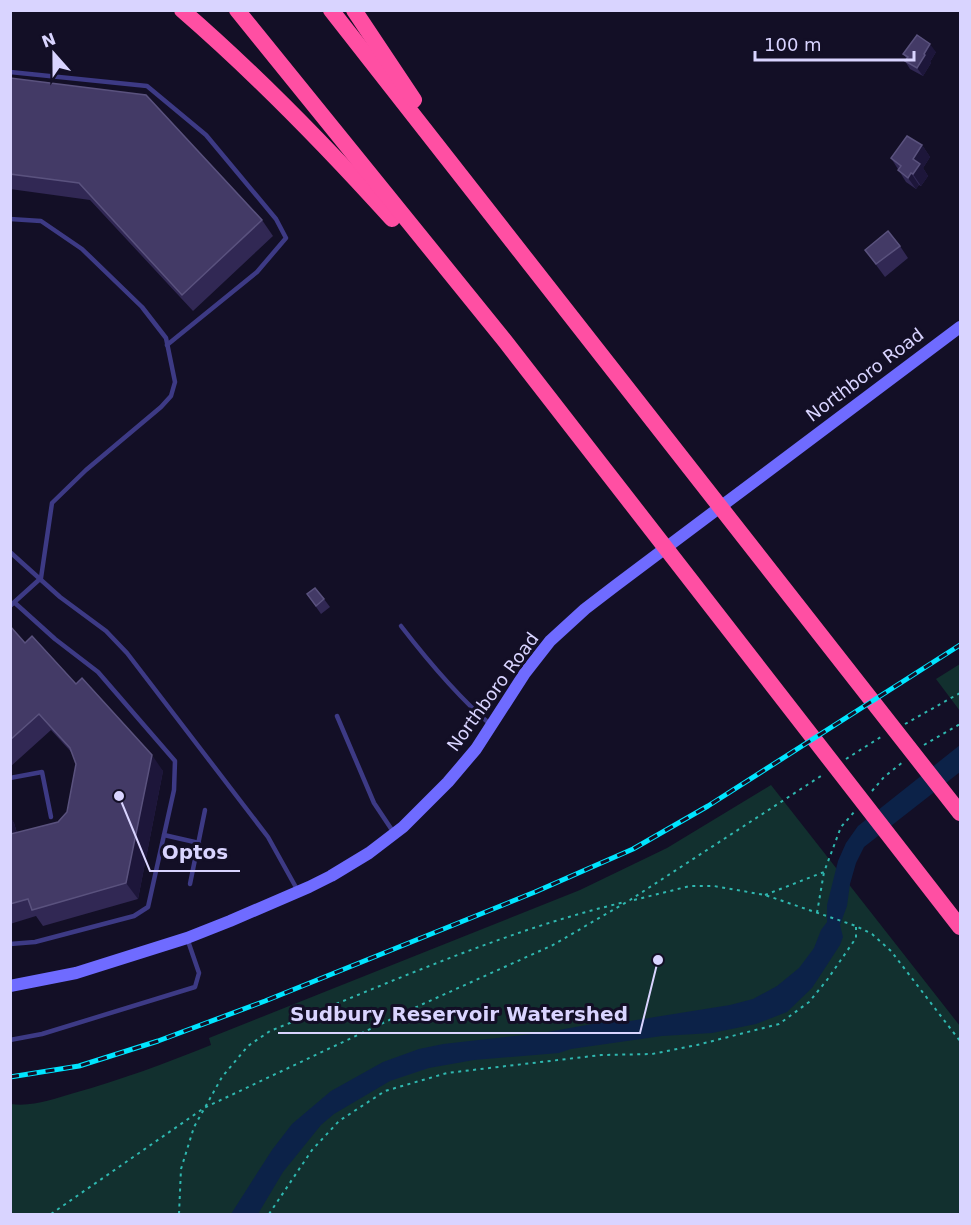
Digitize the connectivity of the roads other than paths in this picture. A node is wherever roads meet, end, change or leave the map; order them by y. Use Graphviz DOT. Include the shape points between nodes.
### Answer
graph roads {
  1 [pos="182,10"];
  2 [pos="237,10"];
  3 [pos="331,10"];
  4 [pos="354,10"];
  5 [pos="10,72"];
  6 [pos="494,218"];
  7 [pos="10,219"];
  8 [pos="960,327"];
  9 [pos="505,341"];
  10 [pos="167,345"];
  11 [pos="10,552"];
  12 [pos="41,578"];
  13 [pos="13,604"];
  14 [pos="401,626"];
  15 [pos="337,716"];
  16 [pos="491,725"];
  17 [pos="10,777"];
  18 [pos="206,810"];
  19 [pos="958,810"];
  20 [pos="51,817"];
  21 [pos="394,833"];
  22 [pos="164,835"];
  23 [pos="199,843"];
  24 [pos="190,884"];
  25 [pos="298,891"];
  26 [pos="960,927"];
  27 [pos="187,938"];
  28 [pos="10,944"];
  29 [pos="10,986"];
  30 [pos="10,1040"];
  1 -- 9 [label="highway" via="307,128"];
  2 -- 9 [label="highway"];
  3 -- 6 [label="highway"];
  4 -- 6 [label="highway"];
  5 -- 10 [label="lane" via="147,86 206,135 276,219 286,238 257,272"];
  6 -- 19 [label="highway"];
  7 -- 10 [label="lane" via="41,221 82,249 142,307 166,338"];
  8 -- 16 [label="main road, Northboro Road" via="585,609 542,652"];
  9 -- 26 [label="highway"];
  10 -- 12 [label="lane" via="175,382 171,396 52,503"];
  11 -- 12 [label="lane"];
  12 -- 13 [label="lane"];
  12 -- 25 [label="lane" via="127,652 268,837"];
  13 -- 22 [label="lane" via="98,672 175,761 174,790"];
  14 -- 16 [label="lane" via="450,686"];
  15 -- 21 [label="lane" via="374,803"];
  16 -- 21 [label="main road, Northboro Road" via="448,782"];
  17 -- 20 [label="lane" via="42,772"];
  18 -- 23 [label="lane"];
  21 -- 25 [label="main road, Northboro Road" via="350,865"];
  22 -- 23 [label="lane"];
  22 -- 28 [label="lane" via="148,907 134,916 35,942"];
  23 -- 24 [label="lane"];
  25 -- 27 [label="main road, Northboro Road"];
  27 -- 29 [label="main road, Northboro Road" via="93,968"];
  27 -- 30 [label="lane" via="199,973 195,987 42,1034"];
}
